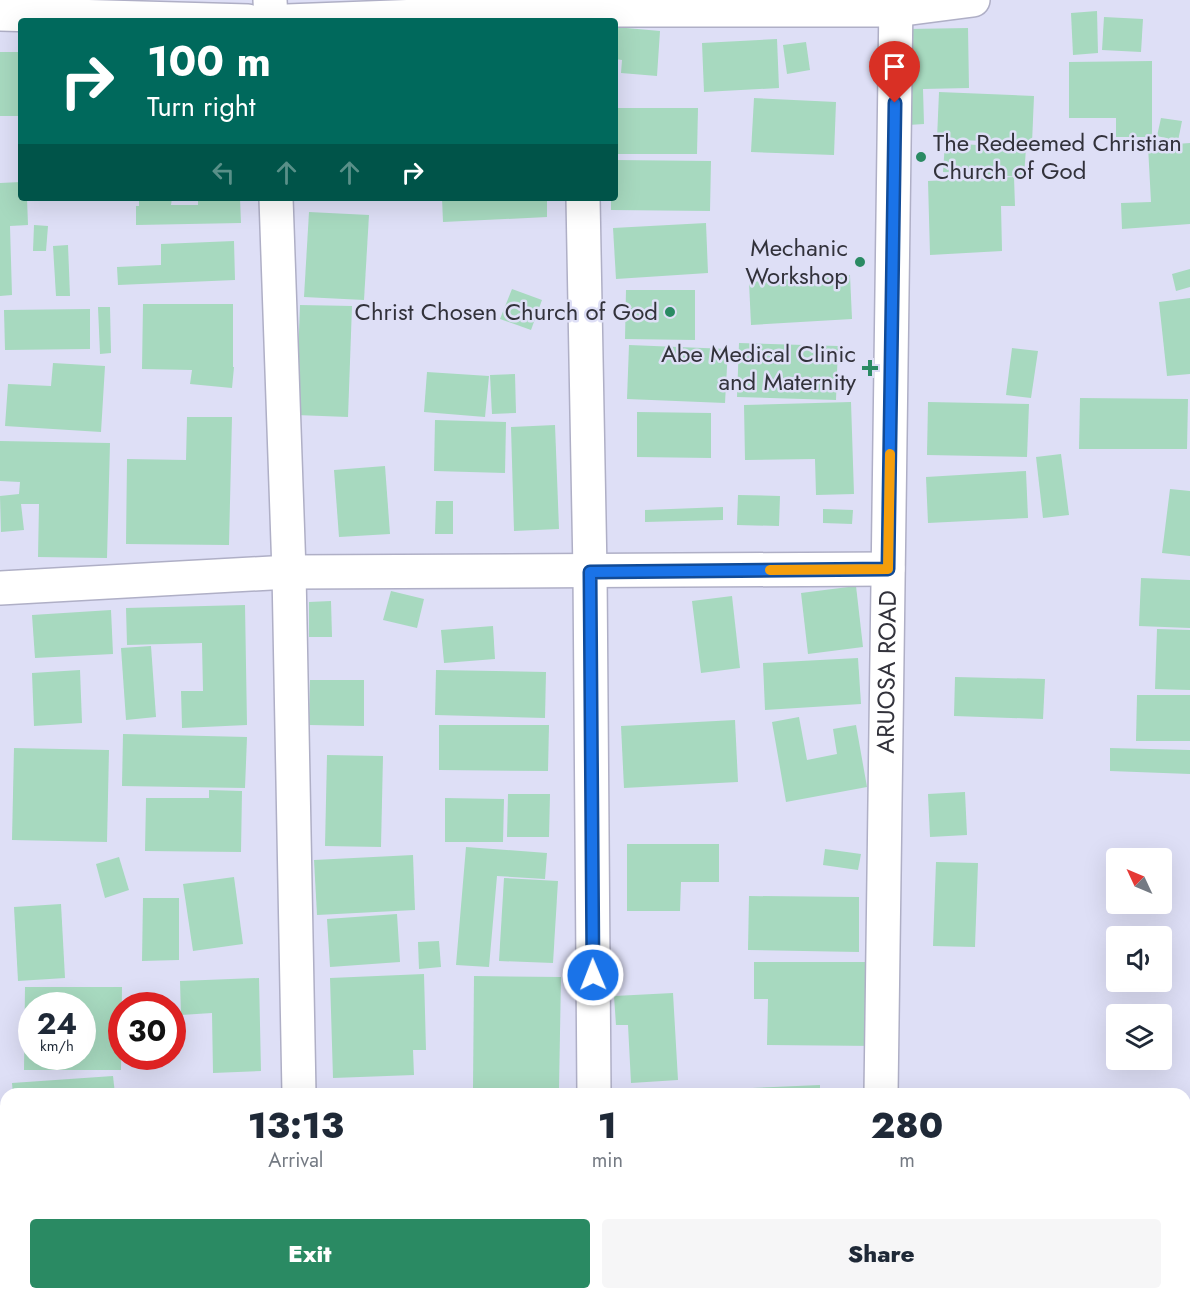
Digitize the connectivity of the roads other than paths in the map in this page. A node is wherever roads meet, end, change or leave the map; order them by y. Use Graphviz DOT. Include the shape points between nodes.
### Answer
graph roads {
  1 [pos="270,0"];
  2 [pos="973,0"];
  3 [pos="896,5"];
  4 [pos="580,10"];
  5 [pos="0,15"];
  6 [pos="124,18"];
  7 [pos="271,18"];
  8 [pos="367,18"];
  9 [pos="276,201"];
  10 [pos="583,201"];
  11 [pos="888,569"];
  12 [pos="289,572"];
  13 [pos="590,572"];
  14 [pos="0,588"];
  15 [pos="299,1088"];
  16 [pos="594,1088"];
  17 [pos="881,1088"];
  1 -- 7 [label="street"];
  2 -- 3 [label="street"];
  3 -- 4 [label="street"];
  3 -- 11 [label="street, ARUOSA ROAD"];
  4 -- 8 [label="street"];
  5 -- 6 [label="street"];
  9 -- 12 [label="street"];
  10 -- 13 [label="street"];
  11 -- 13 [label="street"];
  11 -- 17 [label="street, ARUOSA ROAD"];
  12 -- 13 [label="street"];
  12 -- 14 [label="street"];
  12 -- 15 [label="street"];
  13 -- 16 [label="street"];
}
